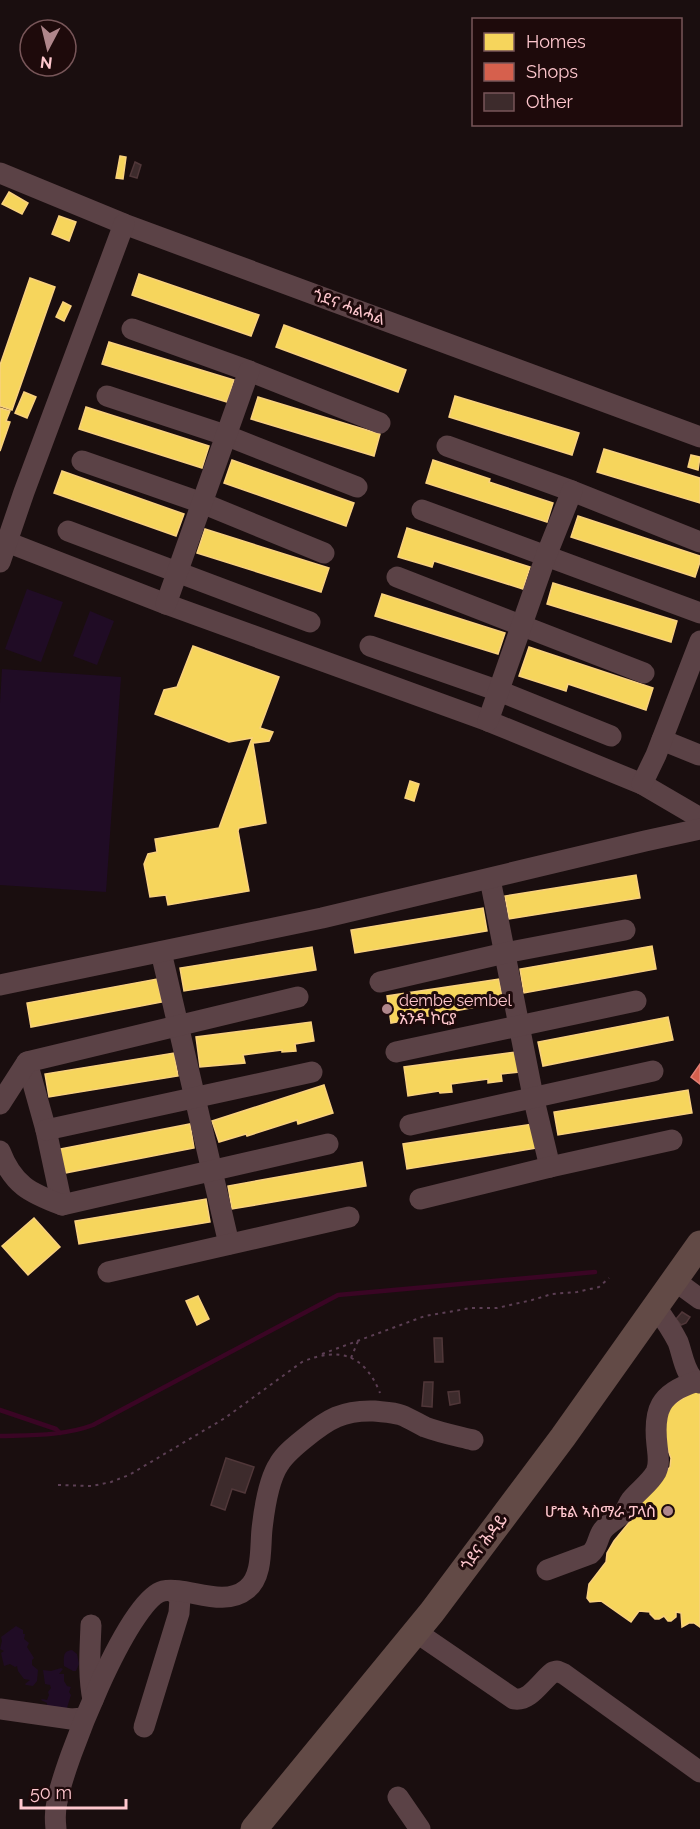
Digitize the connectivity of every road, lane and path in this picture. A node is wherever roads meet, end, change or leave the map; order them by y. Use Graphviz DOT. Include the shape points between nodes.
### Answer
graph roads {
  1 [pos="0,172"];
  2 [pos="124,224"];
  3 [pos="132,329"];
  4 [pos="249,371"];
  5 [pos="107,396"];
  6 [pos="380,423"];
  7 [pos="225,435"];
  8 [pos="700,437"];
  9 [pos="447,446"];
  10 [pos="82,460"];
  11 [pos="357,487"];
  12 [pos="572,491"];
  13 [pos="202,503"];
  14 [pos="422,510"];
  15 [pos="68,531"];
  16 [pos="700,542"];
  17 [pos="324,553"];
  18 [pos="2,555"];
  19 [pos="546,556"];
  20 [pos="177,572"];
  21 [pos="397,578"];
  22 [pos="166,604"];
  23 [pos="700,613"];
  24 [pos="310,622"];
  25 [pos="522,625"];
  26 [pos="700,641"];
  27 [pos="370,646"];
  28 [pos="644,673"];
  29 [pos="499,691"];
  30 [pos="488,721"];
  31 [pos="611,736"];
  32 [pos="662,740"];
  33 [pos="699,755"];
  34 [pos="642,784"];
  35 [pos="700,818"];
  36 [pos="700,829"];
  37 [pos="489,879"];
  38 [pos="625,930"];
  39 [pos="160,952"];
  40 [pos="505,953"];
  41 [pos="2,982"];
  42 [pos="380,982"];
  43 [pos="298,997"];
  44 [pos="636,1000"];
  45 [pos="177,1025"];
  46 [pos="519,1026"];
  47 [pos="396,1052"];
  48 [pos="27,1062"];
  49 [pos="653,1071"];
  50 [pos="312,1072"];
  51 [pos="533,1096"];
  52 [pos="194,1098"];
  53 [pos="0,1104"];
  54 [pos="410,1125"];
  55 [pos="46,1130"];
  56 [pos="672,1140"];
  57 [pos="328,1144"];
  58 [pos="0,1151"];
  59 [pos="550,1167"];
  60 [pos="212,1171"];
  61 [pos="420,1199"];
  62 [pos="62,1205"];
  63 [pos="349,1217"];
  64 [pos="229,1244"];
  65 [pos="700,1244"];
  66 [pos="108,1272"];
  67 [pos="609,1278"];
  68 [pos="674,1280"];
  69 [pos="700,1299"];
  70 [pos="655,1306"];
  71 [pos="359,1340"];
  72 [pos="317,1356"];
  73 [pos="351,1358"];
  74 [pos="693,1381"];
  75 [pos="383,1412"];
  76 [pos="473,1440"];
  77 [pos="58,1485"];
  78 [pos="547,1570"];
  79 [pos="173,1591"];
  80 [pos="213,1597"];
  81 [pos="91,1625"];
  82 [pos="175,1626"];
  83 [pos="416,1632"];
  84 [pos="0,1709"];
  85 [pos="82,1716"];
  86 [pos="144,1727"];
  87 [pos="700,1772"];
  88 [pos="398,1797"];
  89 [pos="56,1829"];
  90 [pos="254,1829"];
  91 [pos="420,1829"];
  1 -- 2 [label="street, ጎደና ሓልሓል"];
  2 -- 8 [label="street, ጎደና ሓልሓል"];
  2 -- 18 [label="street"];
  3 -- 4 [label="street"];
  4 -- 6 [label="street"];
  4 -- 7 [label="street"];
  5 -- 7 [label="street"];
  7 -- 11 [label="street"];
  7 -- 13 [label="street"];
  9 -- 12 [label="street"];
  10 -- 13 [label="street"];
  12 -- 16 [label="street"];
  12 -- 19 [label="street"];
  13 -- 17 [label="street"];
  13 -- 20 [label="street"];
  14 -- 19 [label="street"];
  15 -- 20 [label="street"];
  18 -- 22 [label="street"];
  19 -- 23 [label="street"];
  19 -- 25 [label="street"];
  20 -- 22 [label="street"];
  20 -- 24 [label="street"];
  21 -- 25 [label="street"];
  22 -- 30 [label="street"];
  25 -- 28 [label="street"];
  25 -- 29 [label="street"];
  26 -- 32 [label="street"];
  27 -- 29 [label="street"];
  29 -- 30 [label="street"];
  29 -- 31 [label="street"];
  30 -- 34 [label="street"];
  32 -- 33 [label="street"];
  32 -- 34 [label="street"];
  34 -- 35 [label="street"];
  36 -- 37 [label="street"];
  37 -- 39 [label="street"];
  37 -- 40 [label="street"];
  38 -- 40 [label="street"];
  39 -- 41 [label="street"];
  39 -- 45 [label="street"];
  40 -- 42 [label="street"];
  40 -- 46 [label="street"];
  43 -- 45 [label="street"];
  44 -- 46 [label="street"];
  45 -- 48 [label="street"];
  45 -- 52 [label="street"];
  46 -- 47 [label="street"];
  46 -- 51 [label="street"];
  48 -- 53 [label="street"];
  48 -- 55 [label="street"];
  49 -- 51 [label="street"];
  50 -- 52 [label="street"];
  51 -- 54 [label="street"];
  51 -- 59 [label="street"];
  52 -- 55 [label="street"];
  52 -- 60 [label="street"];
  55 -- 62 [label="street"];
  56 -- 59 [label="street"];
  57 -- 60 [label="street"];
  58 -- 62 [label="street" via="20,1184"];
  59 -- 61 [label="street"];
  60 -- 62 [label="street"];
  60 -- 64 [label="street"];
  63 -- 64 [label="street"];
  64 -- 66 [label="street"];
  65 -- 68 [label="main road, ጎደና ሕዳይ"];
  67 -- 71 [label="path" via="599,1287 577,1292 497,1308 425,1316"];
  68 -- 69 [label="street"];
  68 -- 70 [label="main road, ጎደና ሕዳይ"];
  70 -- 74 [label="street" via="677,1340"];
  70 -- 83 [label="main road, ጎደና ሕዳይ" via="563,1437"];
  71 -- 72 [label="path"];
  71 -- 73 [label="path"];
  72 -- 73 [label="path"];
  72 -- 77 [label="path" via="302,1362 194,1438 129,1475 92,1486"];
  73 -- 75 [label="path" via="368,1370 376,1382"];
  74 -- 78 [label="street" via="664,1401 659,1410 659,1463 655,1474 624,1513 603,1529 594,1551"];
  75 -- 76 [label="street"];
  75 -- 80 [label="street" via="341,1414 292,1448 278,1465 265,1503 256,1579 233,1596"];
  79 -- 80 [label="street"];
  79 -- 82 [label="street" via="180,1598"];
  79 -- 85 [label="street" via="153,1596 138,1612"];
  80 -- 82 [label="street" via="196,1605"];
  81 -- 85 [label="street" via="89,1681"];
  82 -- 86 [label="street"];
  83 -- 87 [label="street" via="514,1699 527,1697 553,1672 564,1674"];
  83 -- 90 [label="main road, ጎደና ሕዳይ"];
  84 -- 85 [label="street"];
  85 -- 89 [label="street" via="56,1803"];
  88 -- 91 [label="street"];
}
